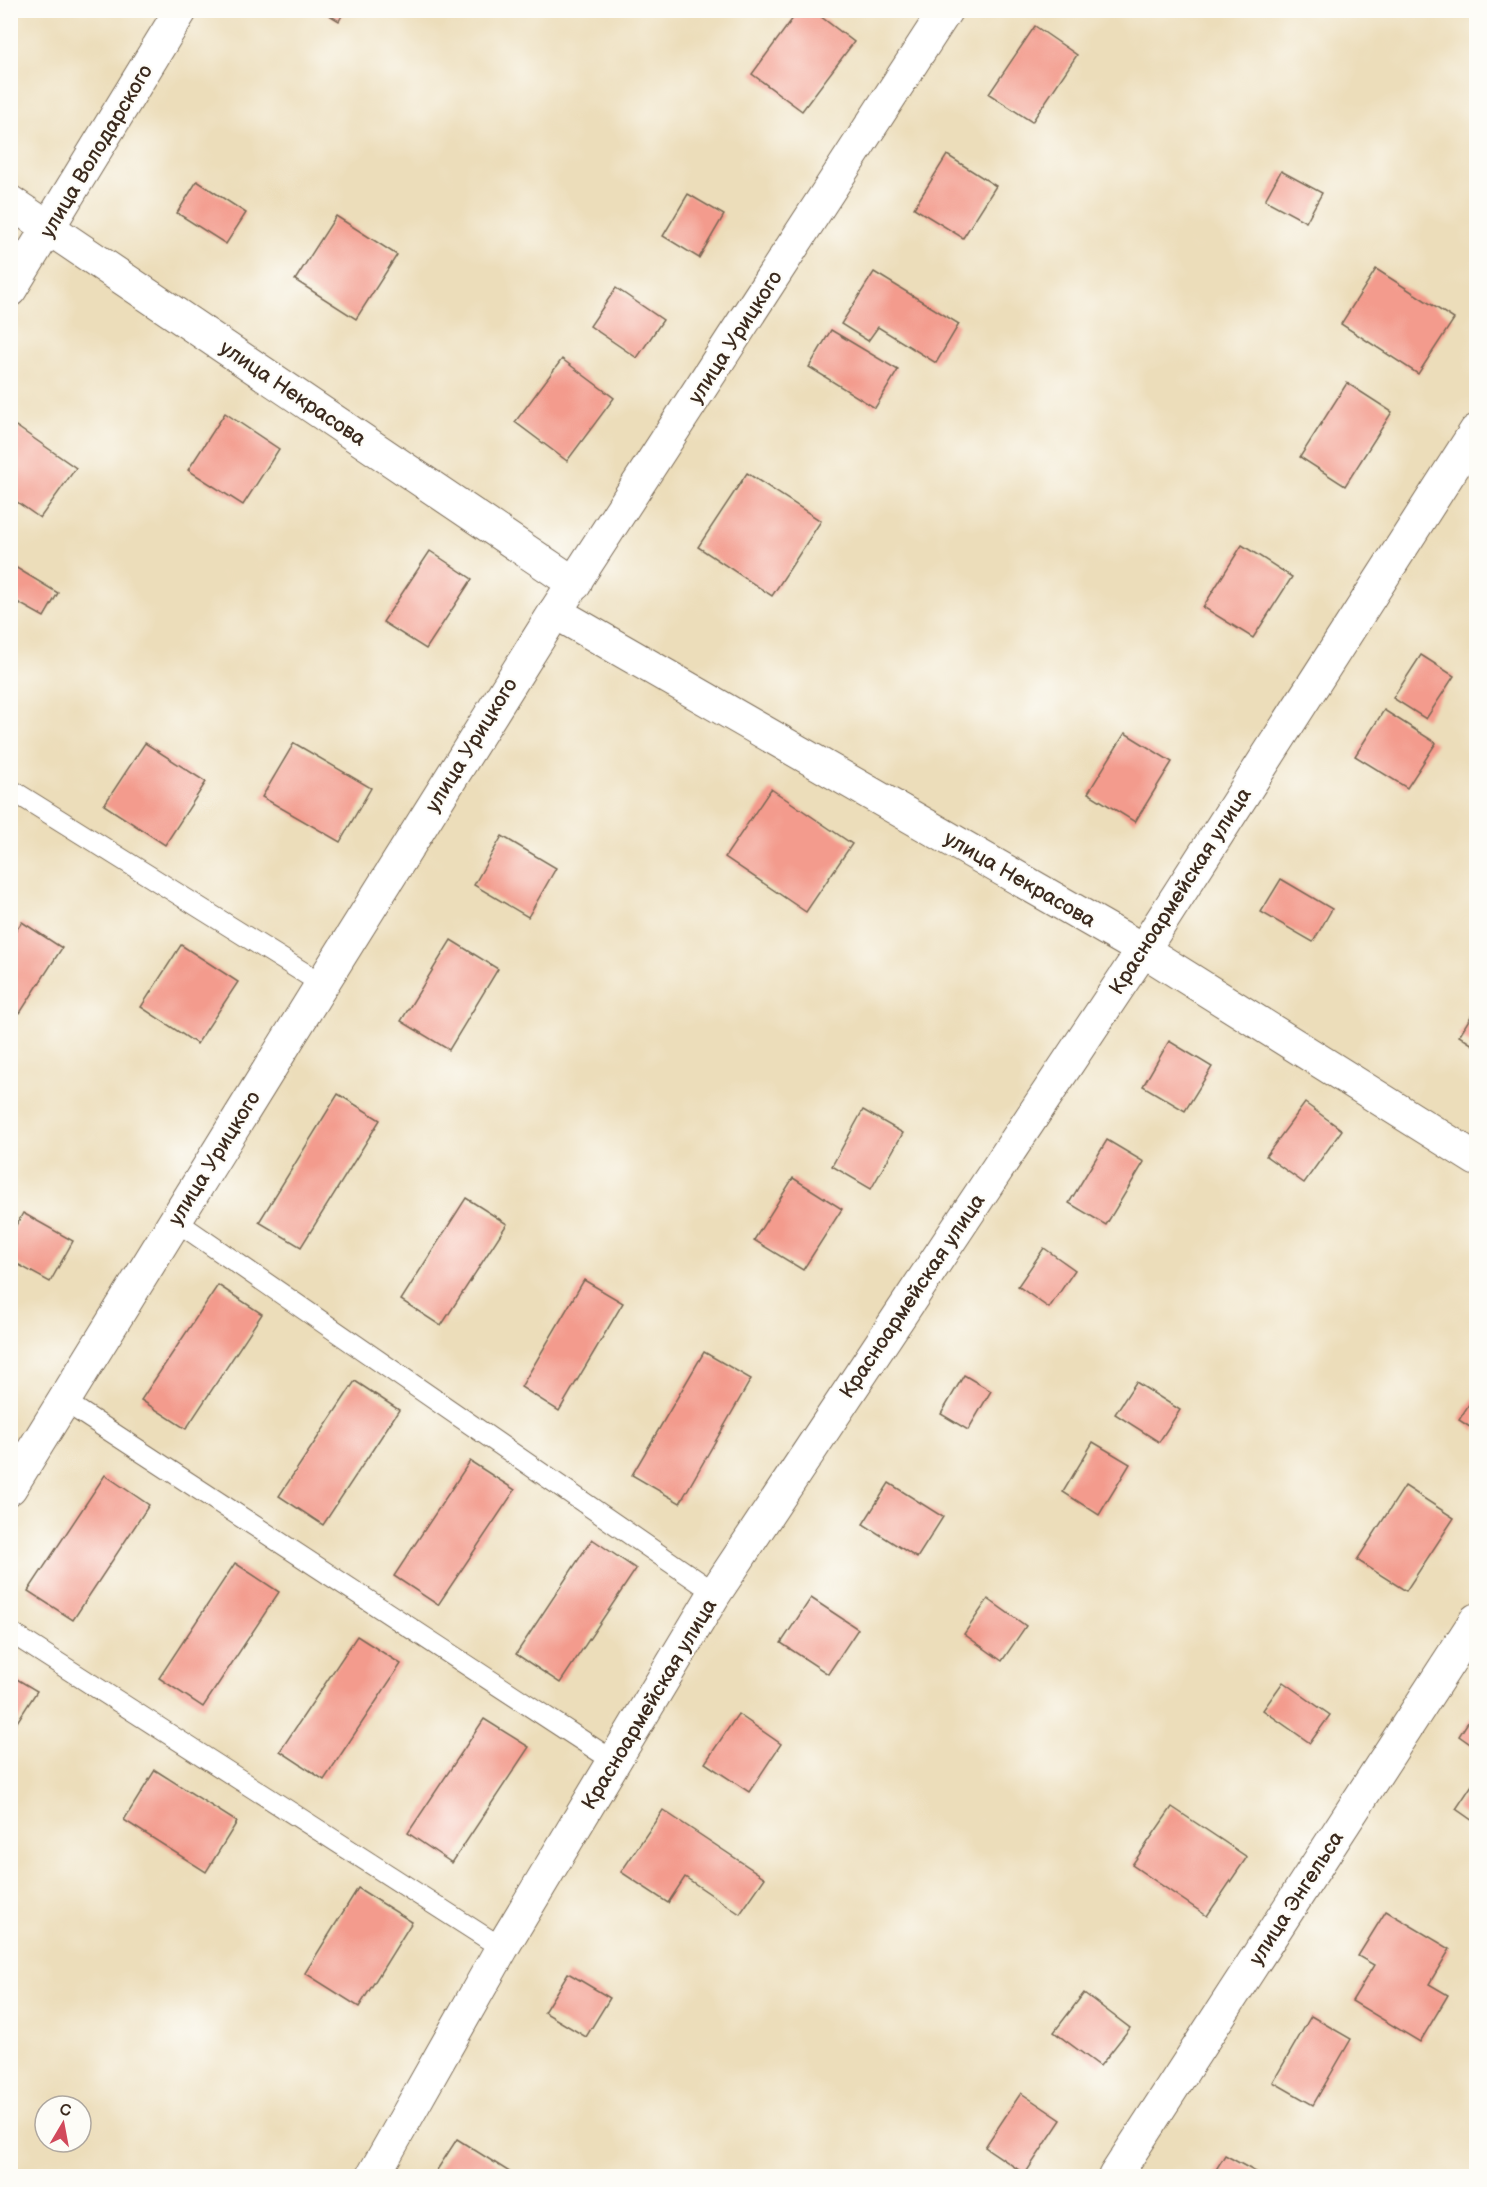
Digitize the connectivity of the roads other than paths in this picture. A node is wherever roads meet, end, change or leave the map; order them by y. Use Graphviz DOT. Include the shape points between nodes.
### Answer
graph roads {
  1 [pos="181,10"];
  2 [pos="946,10"];
  3 [pos="10,202"];
  4 [pos="50,228"];
  5 [pos="10,290"];
  6 [pos="1476,431"];
  7 [pos="575,584"];
  8 [pos="555,612"];
  9 [pos="10,789"];
  10 [pos="1143,950"];
  11 [pos="322,984"];
  12 [pos="1476,1160"];
  13 [pos="176,1221"];
  14 [pos="64,1401"];
  15 [pos="10,1488"];
  16 [pos="715,1593"];
  17 [pos="1476,1620"];
  18 [pos="10,1632"];
  19 [pos="615,1762"];
  20 [pos="502,1948"];
  21 [pos="373,2176"];
  22 [pos="1115,2176"];
  1 -- 4 [label="street, улица Володарского"];
  2 -- 7 [label="street, улица Урицкого"];
  3 -- 4 [label="street, улица Некрасова"];
  4 -- 5 [label="street, улица Володарского"];
  4 -- 7 [label="street, улица Некрасова"];
  6 -- 10 [label="street, Красноармейская улица"];
  7 -- 8 [label="street, улица Урицкого"];
  8 -- 10 [label="street, улица Некрасова"];
  8 -- 11 [label="street, улица Урицкого"];
  9 -- 11 [label="lane"];
  10 -- 12 [label="street, улица Некрасова"];
  10 -- 16 [label="street, Красноармейская улица"];
  11 -- 13 [label="street, улица Урицкого"];
  13 -- 14 [label="street, улица Урицкого"];
  13 -- 16 [label="lane"];
  14 -- 15 [label="street, улица Урицкого"];
  14 -- 19 [label="lane"];
  16 -- 19 [label="street, Красноармейская улица"];
  17 -- 22 [label="street, улица Энгельса"];
  18 -- 20 [label="lane"];
  19 -- 20 [label="street, Красноармейская улица"];
  20 -- 21 [label="street, Красноармейская улица"];
}
